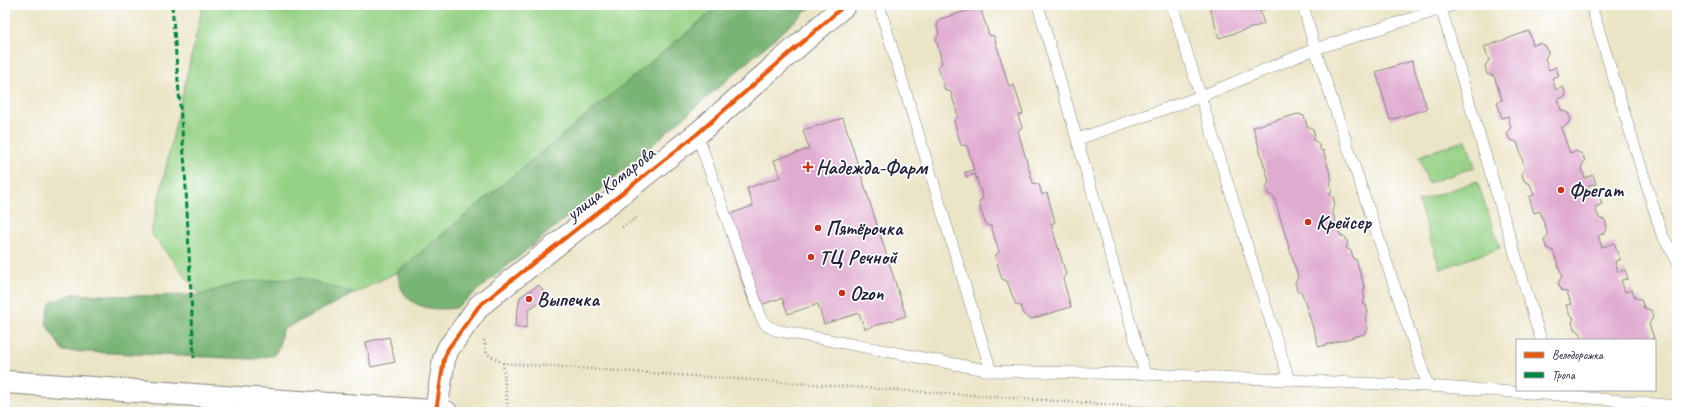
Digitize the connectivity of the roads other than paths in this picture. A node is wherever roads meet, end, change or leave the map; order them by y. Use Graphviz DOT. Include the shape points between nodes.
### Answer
graph roads {
  1 [pos="845,5"];
  2 [pos="879,5"];
  3 [pos="1038,5"];
  4 [pos="1172,5"];
  5 [pos="1303,5"];
  6 [pos="1454,5"];
  7 [pos="1591,5"];
  8 [pos="1440,6"];
  9 [pos="1315,49"];
  10 [pos="1199,97"];
  11 [pos="697,134"];
  12 [pos="1078,140"];
  13 [pos="1677,260"];
  14 [pos="1540,339"];
  15 [pos="991,371"];
  16 [pos="1145,374"];
  17 [pos="1289,380"];
  18 [pos="5,382"];
  19 [pos="1428,386"];
  20 [pos="1516,390"];
  21 [pos="1535,391"];
  22 [pos="1556,392"];
  23 [pos="1677,406"];
  24 [pos="441,412"];
  1 -- 11 [label="street, улица Комарова"];
  2 -- 15 [label="lane"];
  3 -- 12 [label="lane"];
  4 -- 10 [label="lane"];
  5 -- 9 [label="lane"];
  6 -- 8 [label="lane"];
  7 -- 13 [label="lane" via="1662,235"];
  8 -- 9 [label="lane"];
  8 -- 14 [label="lane"];
  9 -- 10 [label="lane"];
  9 -- 19 [label="lane"];
  10 -- 12 [label="lane"];
  10 -- 17 [label="lane"];
  11 -- 15 [label="lane" via="761,317 766,324 776,330"];
  11 -- 24 [label="street, улица Комарова" via="479,306 448,349 444,359"];
  12 -- 16 [label="lane"];
  15 -- 16 [label="lane"];
  16 -- 17 [label="lane"];
  17 -- 19 [label="lane"];
  18 -- 24 [label="street, улица Комарова"];
  19 -- 20 [label="lane"];
  21 -- 22 [label="lane"];
  22 -- 23 [label="lane"];
}
